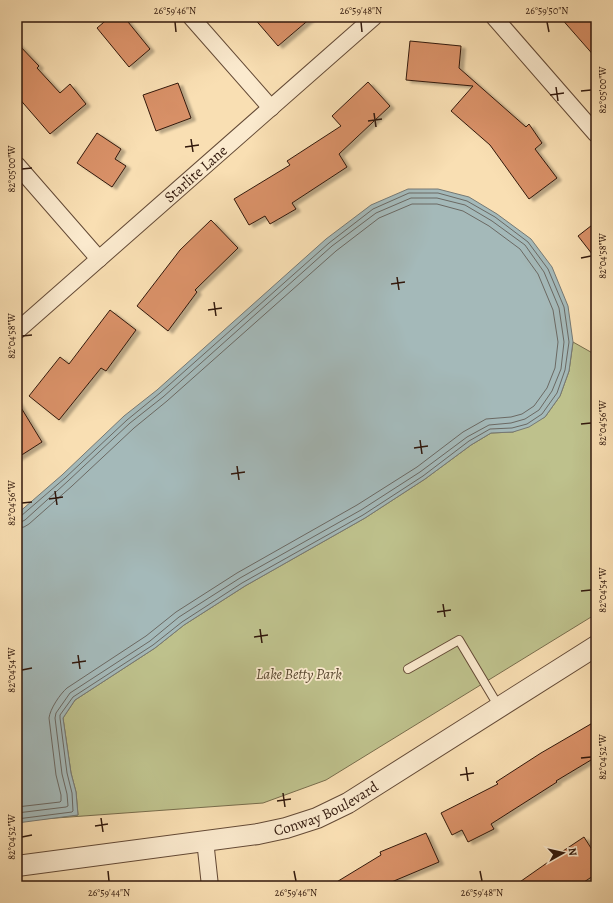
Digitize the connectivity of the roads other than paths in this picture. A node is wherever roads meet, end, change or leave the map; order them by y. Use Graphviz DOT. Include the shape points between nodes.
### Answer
graph roads {
  1 [pos="190,17"];
  2 [pos="374,17"];
  3 [pos="494,17"];
  4 [pos="271,108"];
  5 [pos="596,134"];
  6 [pos="17,165"];
  7 [pos="100,259"];
  8 [pos="17,331"];
  9 [pos="596,646"];
  10 [pos="408,669"];
  11 [pos="499,707"];
  12 [pos="205,840"];
  13 [pos="17,866"];
  14 [pos="210,886"];
  1 -- 4 [label="street"];
  2 -- 4 [label="street, Starlite Lane"];
  3 -- 5 [label="street"];
  4 -- 7 [label="street, Starlite Lane"];
  6 -- 7 [label="street"];
  7 -- 8 [label="street, Starlite Lane"];
  9 -- 11 [label="street, Conway Boulevard"];
  10 -- 11 [label="lane" via="459,640"];
  11 -- 12 [label="street, Conway Boulevard" via="348,804 286,828"];
  12 -- 13 [label="street, Conway Boulevard"];
  12 -- 14 [label="street"];
}
